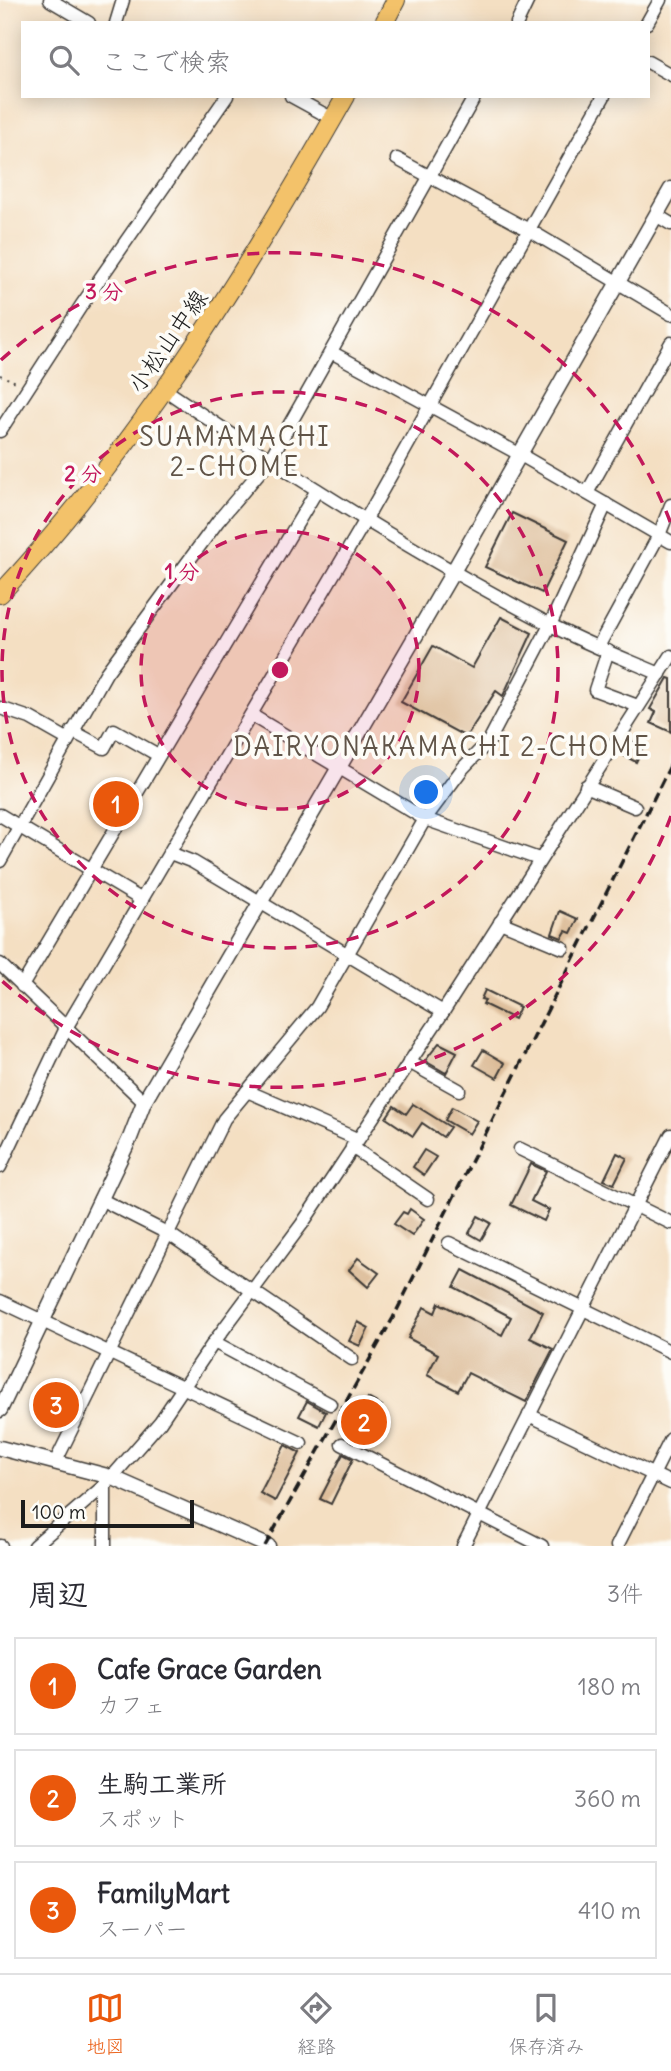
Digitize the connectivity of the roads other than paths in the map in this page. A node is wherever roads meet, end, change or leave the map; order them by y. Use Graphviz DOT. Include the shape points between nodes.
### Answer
graph roads {
  1 [pos="50,0"];
  2 [pos="123,0"];
  3 [pos="396,0"];
  4 [pos="528,0"];
  5 [pos="660,0"];
  6 [pos="86,21"];
  7 [pos="117,21"];
  8 [pos="388,21"];
  9 [pos="518,21"];
  10 [pos="648,21"];
  11 [pos="650,63"];
  12 [pos="671,75"];
  13 [pos="226,98"];
  14 [pos="295,98"];
  15 [pos="345,98"];
  16 [pos="474,98"];
  17 [pos="603,98"];
  18 [pos="333,119"];
  19 [pos="397,159"];
  20 [pos="430,176"];
  21 [pos="671,189"];
  22 [pos="656,215"];
  23 [pos="671,224"];
  24 [pos="528,230"];
  25 [pos="617,282"];
  26 [pos="671,314"];
  27 [pos="671,343"];
  28 [pos="331,352"];
  29 [pos="164,389"];
  30 [pos="429,407"];
  31 [pos="0,431"];
  32 [pos="519,454"];
  33 [pos="269,461"];
  34 [pos="317,490"];
  35 [pos="587,493"];
  36 [pos="606,505"];
  37 [pos="671,505"];
  38 [pos="365,521"];
  39 [pos="659,535"];
  40 [pos="671,542"];
  41 [pos="454,570"];
  42 [pos="0,594"];
  43 [pos="550,625"];
  44 [pos="603,649"];
  45 [pos="671,656"];
  46 [pos="660,674"];
  47 [pos="638,706"];
  48 [pos="0,708"];
  49 [pos="251,715"];
  50 [pos="69,735"];
  51 [pos="158,755"];
  52 [pos="337,768"];
  53 [pos="586,786"];
  54 [pos="635,807"];
  55 [pos="0,815"];
  56 [pos="425,819"];
  57 [pos="20,826"];
  58 [pos="170,853"];
  59 [pos="539,859"];
  60 [pos="0,861"];
  61 [pos="92,872"];
  62 [pos="142,900"];
  63 [pos="259,902"];
  64 [pos="500,922"];
  65 [pos="564,948"];
  66 [pos="347,955"];
  67 [pos="0,964"];
  68 [pos="22,986"];
  69 [pos="443,1012"];
  70 [pos="66,1028"];
  71 [pos="409,1062"];
  72 [pos="459,1090"];
  73 [pos="247,1091"];
  74 [pos="144,1102"];
  75 [pos="671,1135"];
  76 [pos="354,1143"];
  77 [pos="520,1149"];
  78 [pos="0,1167"];
  79 [pos="100,1199"];
  80 [pos="428,1199"];
  81 [pos="635,1205"];
  82 [pos="671,1223"];
  83 [pos="169,1234"];
  84 [pos="449,1243"];
  85 [pos="252,1290"];
  86 [pos="0,1301"];
  87 [pos="583,1307"];
  88 [pos="42,1321"];
  89 [pos="214,1342"];
  90 [pos="671,1352"];
  91 [pos="108,1353"];
  92 [pos="352,1359"];
  93 [pos="183,1387"];
  94 [pos="330,1404"];
  95 [pos="0,1410"];
  96 [pos="529,1415"];
  97 [pos="671,1439"];
  98 [pos="300,1443"];
  99 [pos="342,1444"];
  100 [pos="0,1448"];
  101 [pos="56,1461"];
  102 [pos="654,1474"];
  103 [pos="108,1481"];
  104 [pos="671,1483"];
  105 [pos="480,1512"];
  106 [pos="34,1546"];
  107 [pos="105,1546"];
  108 [pos="268,1546"];
  109 [pos="463,1546"];
  110 [pos="542,1546"];
  111 [pos="617,1546"];
  1 -- 6 [label="street"];
  2 -- 7 [label="street"];
  3 -- 8 [label="main road"];
  4 -- 9 [label="street"];
  5 -- 10 [label="street"];
  11 -- 12 [label="street"];
  13 -- 31 [label="street"];
  14 -- 18 [label="street"];
  15 -- 18 [label="main road, 小松山中線"];
  16 -- 20 [label="street"];
  17 -- 24 [label="street"];
  18 -- 29 [label="main road, 小松山中線" via="210,325"];
  19 -- 20 [label="street"];
  20 -- 24 [label="street"];
  20 -- 28 [label="street"];
  21 -- 22 [label="street"];
  22 -- 23 [label="street"];
  22 -- 25 [label="street"];
  24 -- 25 [label="street"];
  24 -- 30 [label="street"];
  25 -- 26 [label="street"];
  25 -- 32 [label="street"];
  27 -- 35 [label="street"];
  28 -- 30 [label="street"];
  28 -- 33 [label="street"];
  29 -- 33 [label="street"];
  29 -- 42 [label="main road, 小松山中線" via="109,466"];
  30 -- 32 [label="street"];
  30 -- 38 [label="street"];
  32 -- 35 [label="street"];
  32 -- 41 [label="street"];
  33 -- 34 [label="street"];
  33 -- 50 [label="street" via="218,521 129,642"];
  34 -- 38 [label="street"];
  34 -- 51 [label="street"];
  35 -- 36 [label="street"];
  36 -- 39 [label="street"];
  36 -- 43 [label="street"];
  37 -- 39 [label="street"];
  38 -- 41 [label="street"];
  38 -- 49 [label="street"];
  39 -- 40 [label="street"];
  39 -- 44 [label="street"];
  41 -- 43 [label="street"];
  41 -- 52 [label="street"];
  43 -- 44 [label="street"];
  43 -- 56 [label="street" via="489,741"];
  44 -- 46 [label="street"];
  44 -- 47 [label="street" via="595,690"];
  45 -- 46 [label="street"];
  46 -- 47 [label="street"];
  47 -- 53 [label="street"];
  48 -- 50 [label="street"];
  49 -- 52 [label="street"];
  49 -- 58 [label="street"];
  50 -- 51 [label="street" via="104,748 114,730"];
  50 -- 57 [label="street"];
  51 -- 61 [label="street"];
  52 -- 56 [label="street"];
  52 -- 63 [label="street"];
  53 -- 54 [label="street"];
  53 -- 59 [label="street"];
  55 -- 57 [label="street"];
  56 -- 59 [label="street"];
  56 -- 66 [label="street"];
  57 -- 60 [label="street"];
  57 -- 61 [label="street"];
  58 -- 62 [label="street"];
  58 -- 63 [label="street"];
  59 -- 64 [label="street"];
  61 -- 62 [label="street"];
  61 -- 68 [label="street"];
  62 -- 70 [label="street"];
  63 -- 66 [label="street"];
  63 -- 74 [label="street"];
  64 -- 65 [label="street"];
  64 -- 69 [label="street"];
  66 -- 69 [label="street"];
  66 -- 73 [label="street" via="317,1007"];
  67 -- 68 [label="street"];
  68 -- 70 [label="street"];
  69 -- 71 [label="street"];
  70 -- 74 [label="street"];
  70 -- 78 [label="street"];
  71 -- 72 [label="street"];
  71 -- 76 [label="street"];
  73 -- 76 [label="street"];
  73 -- 83 [label="street" via="224,1119"];
  74 -- 79 [label="street"];
  75 -- 81 [label="street"];
  76 -- 80 [label="street"];
  76 -- 85 [label="street"];
  77 -- 81 [label="street"];
  79 -- 83 [label="street"];
  79 -- 88 [label="street"];
  81 -- 82 [label="street"];
  81 -- 87 [label="street"];
  83 -- 85 [label="street"];
  83 -- 91 [label="street"];
  84 -- 87 [label="street"];
  85 -- 89 [label="street"];
  85 -- 92 [label="street"];
  86 -- 88 [label="street"];
  87 -- 90 [label="street"];
  87 -- 96 [label="street"];
  88 -- 91 [label="street"];
  88 -- 95 [label="street"];
  89 -- 93 [label="street"];
  89 -- 94 [label="street"];
  91 -- 93 [label="street"];
  91 -- 101 [label="street"];
  93 -- 98 [label="street"];
  93 -- 103 [label="street" via="160,1422"];
  96 -- 102 [label="street"];
  96 -- 105 [label="street"];
  97 -- 102 [label="street"];
  99 -- 105 [label="street"];
  100 -- 101 [label="street"];
  101 -- 103 [label="street"];
  102 -- 104 [label="street"];
  102 -- 111 [label="street"];
  103 -- 106 [label="street"];
  103 -- 107 [label="street"];
  103 -- 108 [label="street"];
  105 -- 109 [label="street"];
  105 -- 110 [label="street"];
}
